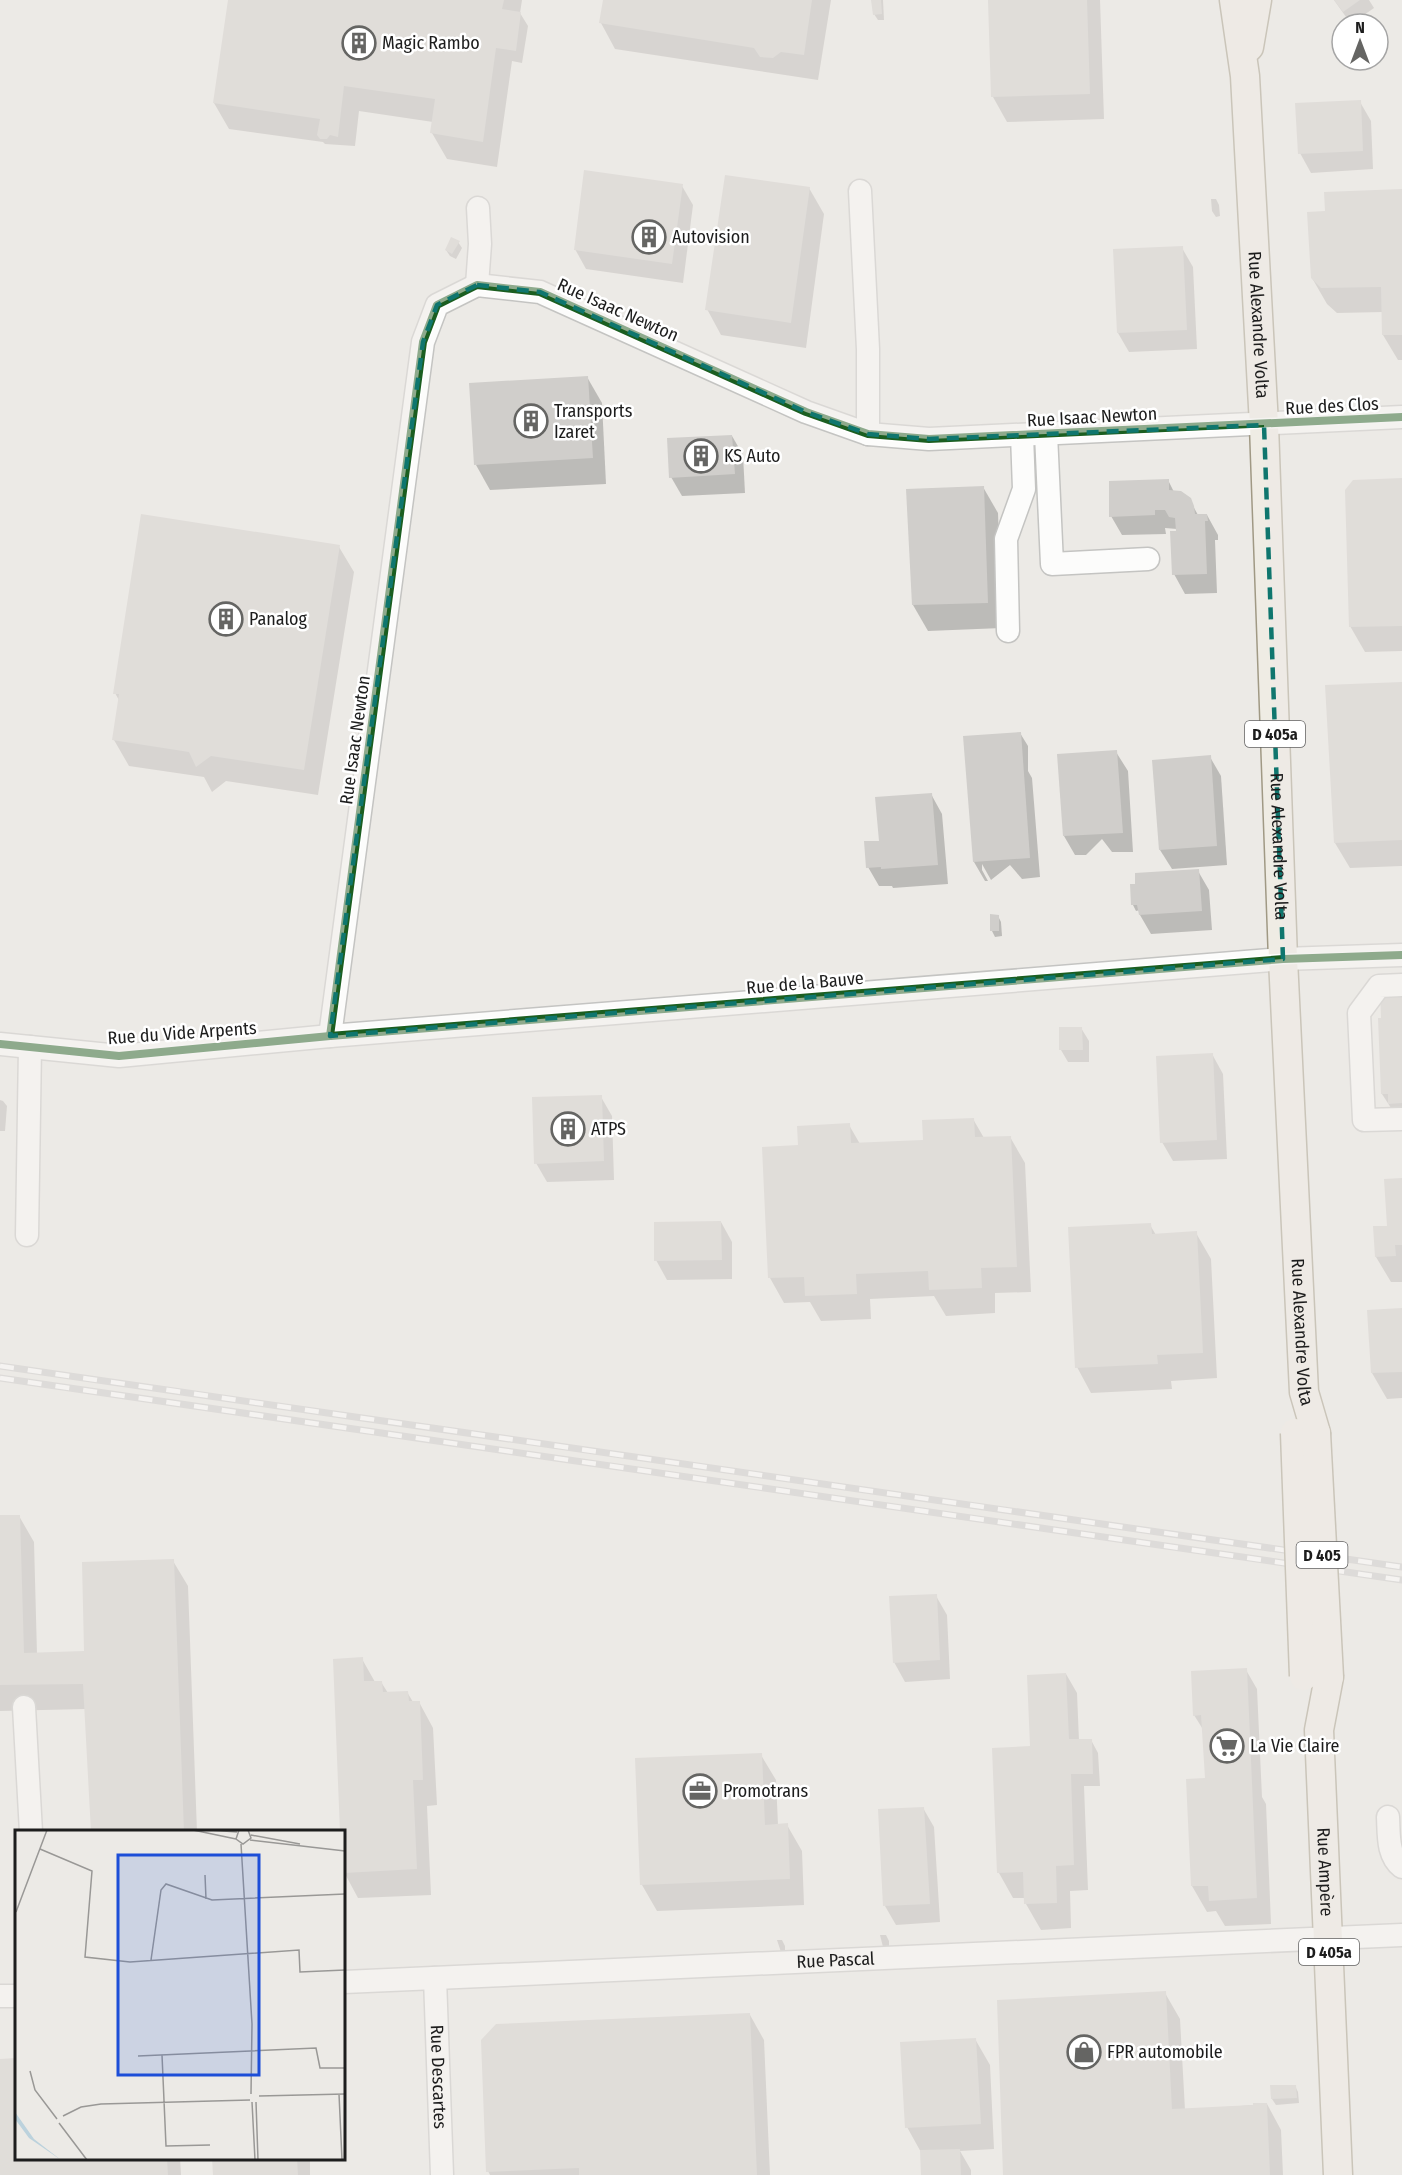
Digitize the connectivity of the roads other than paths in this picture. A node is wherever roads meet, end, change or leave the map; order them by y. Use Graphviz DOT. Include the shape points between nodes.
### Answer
graph roads {
  1 [pos="1234,0"];
  2 [pos="1257,0"];
  3 [pos="1245,76"];
  4 [pos="860,191"];
  5 [pos="478,208"];
  6 [pos="477,285"];
  7 [pos="1402,417"];
  8 [pos="1264,425"];
  9 [pos="868,434"];
  10 [pos="1046,434"];
  11 [pos="1022,435"];
  12 [pos="1148,559"];
  13 [pos="1008,630"];
  14 [pos="1402,955"];
  15 [pos="1283,959"];
  16 [pos="1402,985"];
  17 [pos="330,1036"];
  18 [pos="0,1044"];
  19 [pos="30,1047"];
  20 [pos="1402,1119"];
  21 [pos="27,1235"];
  22 [pos="1306,1433"];
  23 [pos="1316,1677"];
  24 [pos="24,1707"];
  25 [pos="1388,1817"];
  26 [pos="31,1830"];
  27 [pos="1402,1867"];
  28 [pos="1402,1935"];
  29 [pos="1328,1939"];
  30 [pos="435,1978"];
  31 [pos="345,1982"];
  32 [pos="442,2175"];
  33 [pos="1338,2175"];
  1 -- 3 [label="main road, Rue Alexandre Volta / D 405a"];
  2 -- 3 [label="main road, Rue Alexandre Volta / D 405a"];
  3 -- 8 [label="main road, Rue Alexandre Volta / D 405a"];
  4 -- 9 [label="street"];
  5 -- 6 [label="street"];
  6 -- 9 [label="street, Rue Isaac Newton" via="540,292 806,412"];
  6 -- 17 [label="street, Rue Isaac Newton" via="436,305 423,342"];
  7 -- 8 [label="street, Rue des Clos"];
  8 -- 10 [label="street, Rue Isaac Newton"];
  8 -- 15 [label="main road, Rue Alexandre Volta / D 405a"];
  9 -- 11 [label="street, Rue Isaac Newton" via="929,439"];
  10 -- 11 [label="street, Rue Isaac Newton"];
  10 -- 12 [label="street" via="1052,564"];
  11 -- 13 [label="street" via="1024,489 1005,539"];
  14 -- 15 [label="street, Rue de la Bauve"];
  15 -- 17 [label="street, Rue de la Bauve"];
  15 -- 22 [label="main road, Rue Alexandre Volta / D 405a"];
  16 -- 20 [label="street" via="1379,986 1359,1013 1364,1120"];
  17 -- 19 [label="street, Rue du Vide Arpents" via="119,1056"];
  18 -- 19 [label="street, Rue du Vide Arpents"];
  19 -- 21 [label="street"];
  22 -- 23 [label="main road, D 405, bridge"];
  23 -- 29 [label="main road, Rue Ampère / D 405a"];
  24 -- 26 [label="street"];
  25 -- 27 [label="street" via="1390,1848"];
  28 -- 29 [label="street, Rue Pascal"];
  29 -- 30 [label="street, Rue Pascal"];
  29 -- 33 [label="main road, Rue Ampère / D 405a"];
  30 -- 31 [label="street, Rue Pascal"];
  30 -- 32 [label="street, Rue Descartes"];
}
